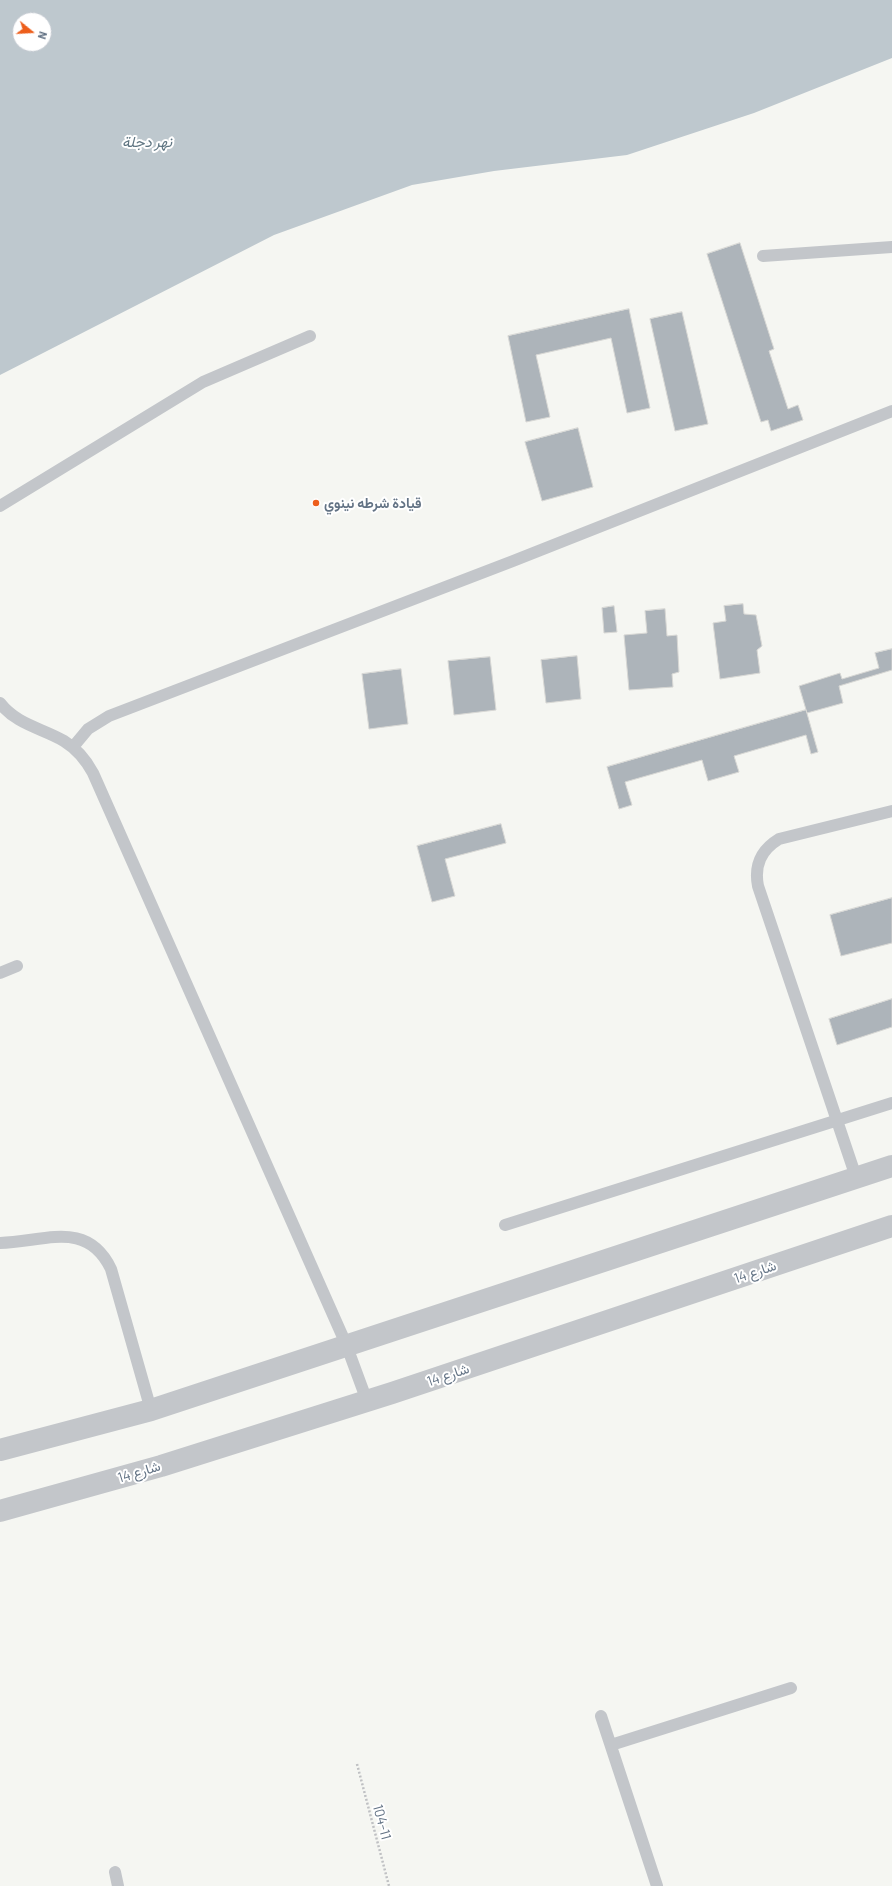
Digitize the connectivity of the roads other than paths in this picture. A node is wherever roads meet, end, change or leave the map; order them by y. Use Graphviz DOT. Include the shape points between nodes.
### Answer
graph roads {
  1 [pos="892,247"];
  2 [pos="763,256"];
  3 [pos="310,336"];
  4 [pos="892,411"];
  5 [pos="0,506"];
  6 [pos="0,703"];
  7 [pos="73,747"];
  8 [pos="892,811"];
  9 [pos="18,966"];
  10 [pos="0,973"];
  11 [pos="892,1103"];
  12 [pos="837,1121"];
  13 [pos="892,1166"];
  14 [pos="856,1178"];
  15 [pos="505,1225"];
  16 [pos="892,1226"];
  17 [pos="0,1243"];
  18 [pos="346,1344"];
  19 [pos="367,1401"];
  20 [pos="151,1410"];
  21 [pos="0,1450"];
  22 [pos="0,1511"];
  23 [pos="791,1688"];
  24 [pos="601,1716"];
  25 [pos="611,1745"];
  26 [pos="114,1872"];
  27 [pos="118,1886"];
  28 [pos="657,1886"];
  1 -- 2 [label="lane"];
  3 -- 5 [label="lane" via="202,382"];
  4 -- 7 [label="lane" via="513,561 109,716 88,728"];
  6 -- 7 [label="lane" via="29,726"];
  7 -- 18 [label="lane" via="93,773"];
  8 -- 12 [label="lane" via="779,839 764,851 757,868 758,886"];
  9 -- 10 [label="lane"];
  11 -- 12 [label="lane"];
  12 -- 14 [label="lane"];
  12 -- 15 [label="lane"];
  13 -- 14 [label="street"];
  14 -- 18 [label="street"];
  16 -- 19 [label="street, شارع 14"];
  17 -- 20 [label="lane" via="74,1237 87,1240 106,1257"];
  18 -- 19 [label="lane"];
  18 -- 20 [label="street"];
  19 -- 22 [label="street, شارع 14" via="161,1466"];
  20 -- 21 [label="street"];
  23 -- 25 [label="lane"];
  24 -- 25 [label="lane"];
  25 -- 28 [label="lane"];
  26 -- 27 [label="lane"];
}
